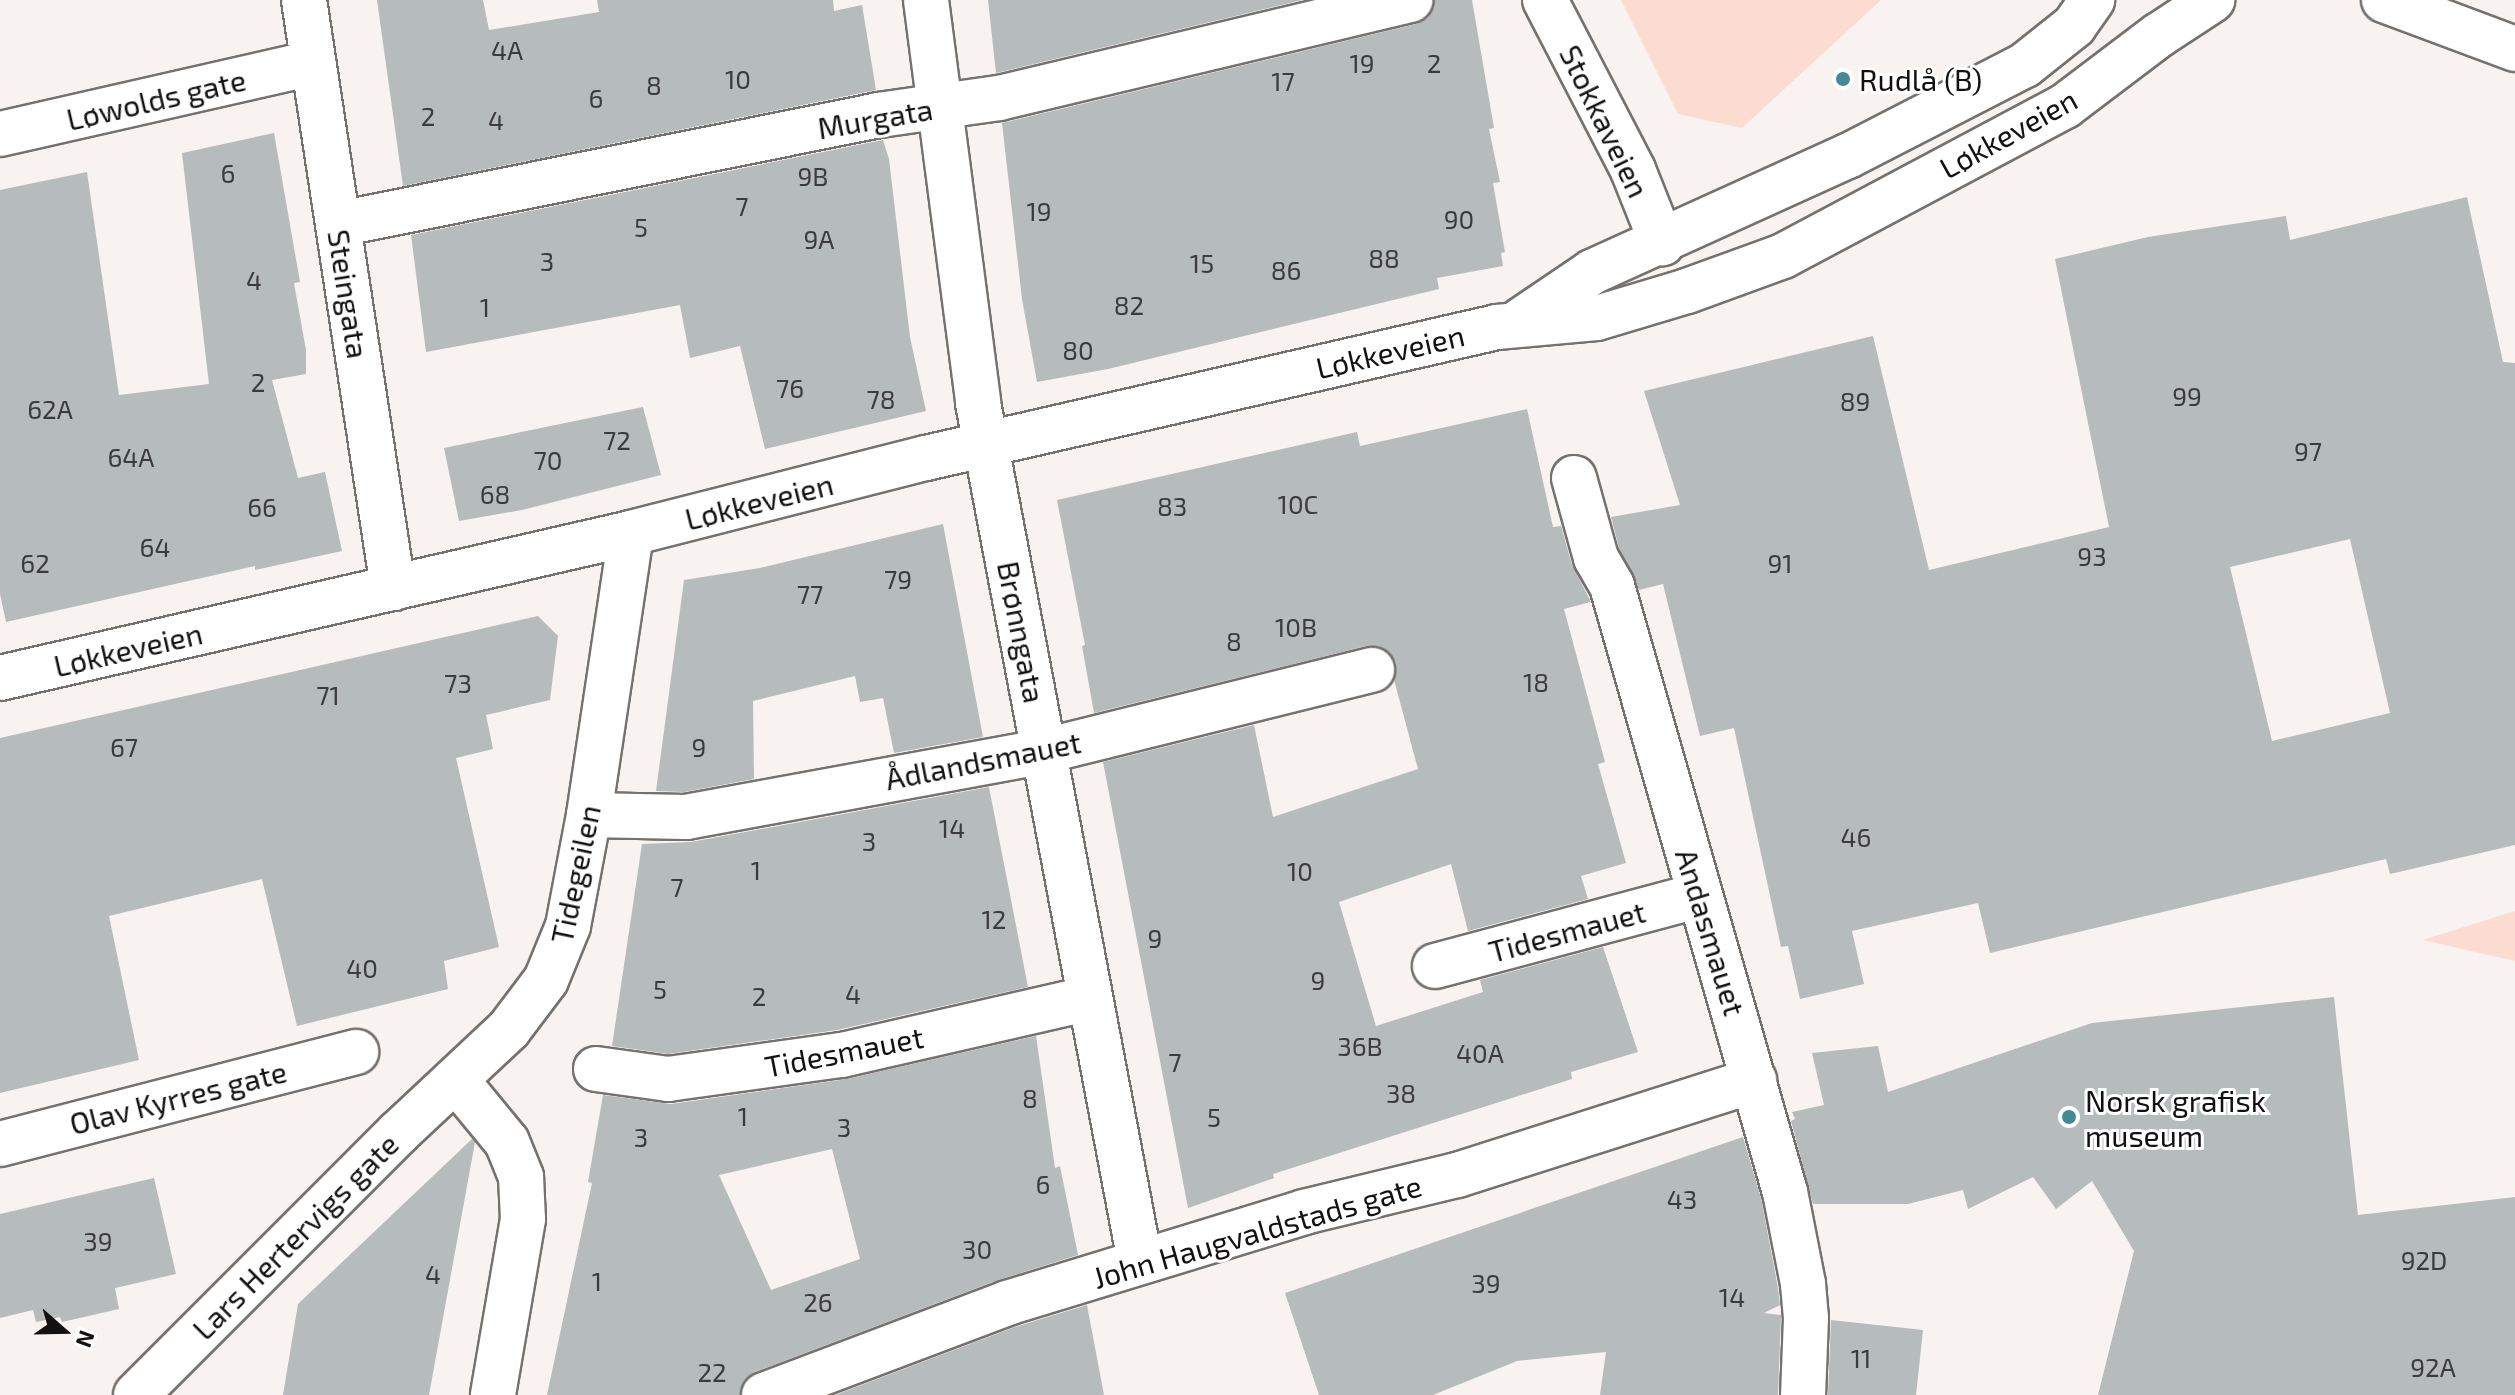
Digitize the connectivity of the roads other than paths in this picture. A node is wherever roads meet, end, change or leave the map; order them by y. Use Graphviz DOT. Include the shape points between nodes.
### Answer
graph roads {
  1 [pos="304,0"];
  2 [pos="926,0"];
  3 [pos="1410,0"];
  4 [pos="1545,0"];
  5 [pos="2092,0"];
  6 [pos="2212,0"];
  7 [pos="2384,0"];
  8 [pos="2515,49"];
  9 [pos="313,63"];
  10 [pos="941,106"];
  11 [pos="0,134"];
  12 [pos="339,224"];
  13 [pos="1662,243"];
  14 [pos="1518,322"];
  15 [pos="987,445"];
  16 [pos="1574,478"];
  17 [pos="631,533"];
  18 [pos="393,588"];
  19 [pos="1372,670"];
  20 [pos="0,678"];
  21 [pos="1044,751"];
  22 [pos="589,815"];
  23 [pos="1700,895"];
  24 [pos="1435,966"];
  25 [pos="1090,998"];
  26 [pos="356,1052"];
  27 [pos="596,1069"];
  28 [pos="456,1080"];
  29 [pos="1754,1080"];
  30 [pos="0,1144"];
  31 [pos="1140,1261"];
  32 [pos="136,1395"];
  33 [pos="493,1395"];
  34 [pos="764,1395"];
  35 [pos="1803,1395"];
  1 -- 9 [label="street, Steingata"];
  2 -- 10 [label="street, Brønngata"];
  3 -- 10 [label="street, Murgata" via="999,98"];
  4 -- 13 [label="street, Stokkaveien" via="1633,170"];
  5 -- 13 [label="street, Løkkeveien" via="2074,26 2025,65"];
  6 -- 14 [label="street, Løkkeveien" via="2065,106 1783,256 1597,318"];
  7 -- 8 [label="street"];
  9 -- 11 [label="street, Løwolds gate"];
  9 -- 12 [label="street, Steingata"];
  10 -- 12 [label="street, Murgata"];
  10 -- 15 [label="street, Brønngata"];
  12 -- 18 [label="street, Steingata"];
  13 -- 14 [label="street, Løkkeveien" via="1592,272"];
  14 -- 15 [label="street, Løkkeveien"];
  15 -- 17 [label="street, Løkkeveien"];
  15 -- 21 [label="street, Brønngata"];
  16 -- 23 [label="street, Andasmauet" via="1596,558 1612,586"];
  17 -- 18 [label="street, Løkkeveien"];
  17 -- 22 [label="street, Tidegeilen"];
  18 -- 20 [label="street, Løkkeveien"];
  19 -- 21 [label="street, Ådlandsmauet"];
  21 -- 22 [label="street, Ådlandsmauet" via="686,817"];
  21 -- 25 [label="street, Brønngata"];
  22 -- 28 [label="street, Tidegeilen" via="568,926 546,980 509,1029"];
  23 -- 24 [label="street, Tidesmauet"];
  23 -- 29 [label="street, Andasmauet"];
  25 -- 27 [label="street, Tidesmauet" via="842,1055 668,1079"];
  25 -- 31 [label="street, Brønngata"];
  26 -- 30 [label="street, Olav Kyrres gate"];
  28 -- 32 [label="street, Lars Hertervigs gate"];
  28 -- 33 [label="street" via="507,1142 521,1177 523,1219"];
  29 -- 31 [label="street, John Haugvaldstads gate" via="1457,1175 1304,1212"];
  29 -- 35 [label="street, Andasmauet" via="1803,1284"];
  31 -- 34 [label="street, John Haugvaldstads gate" via="1007,1303"];
}
